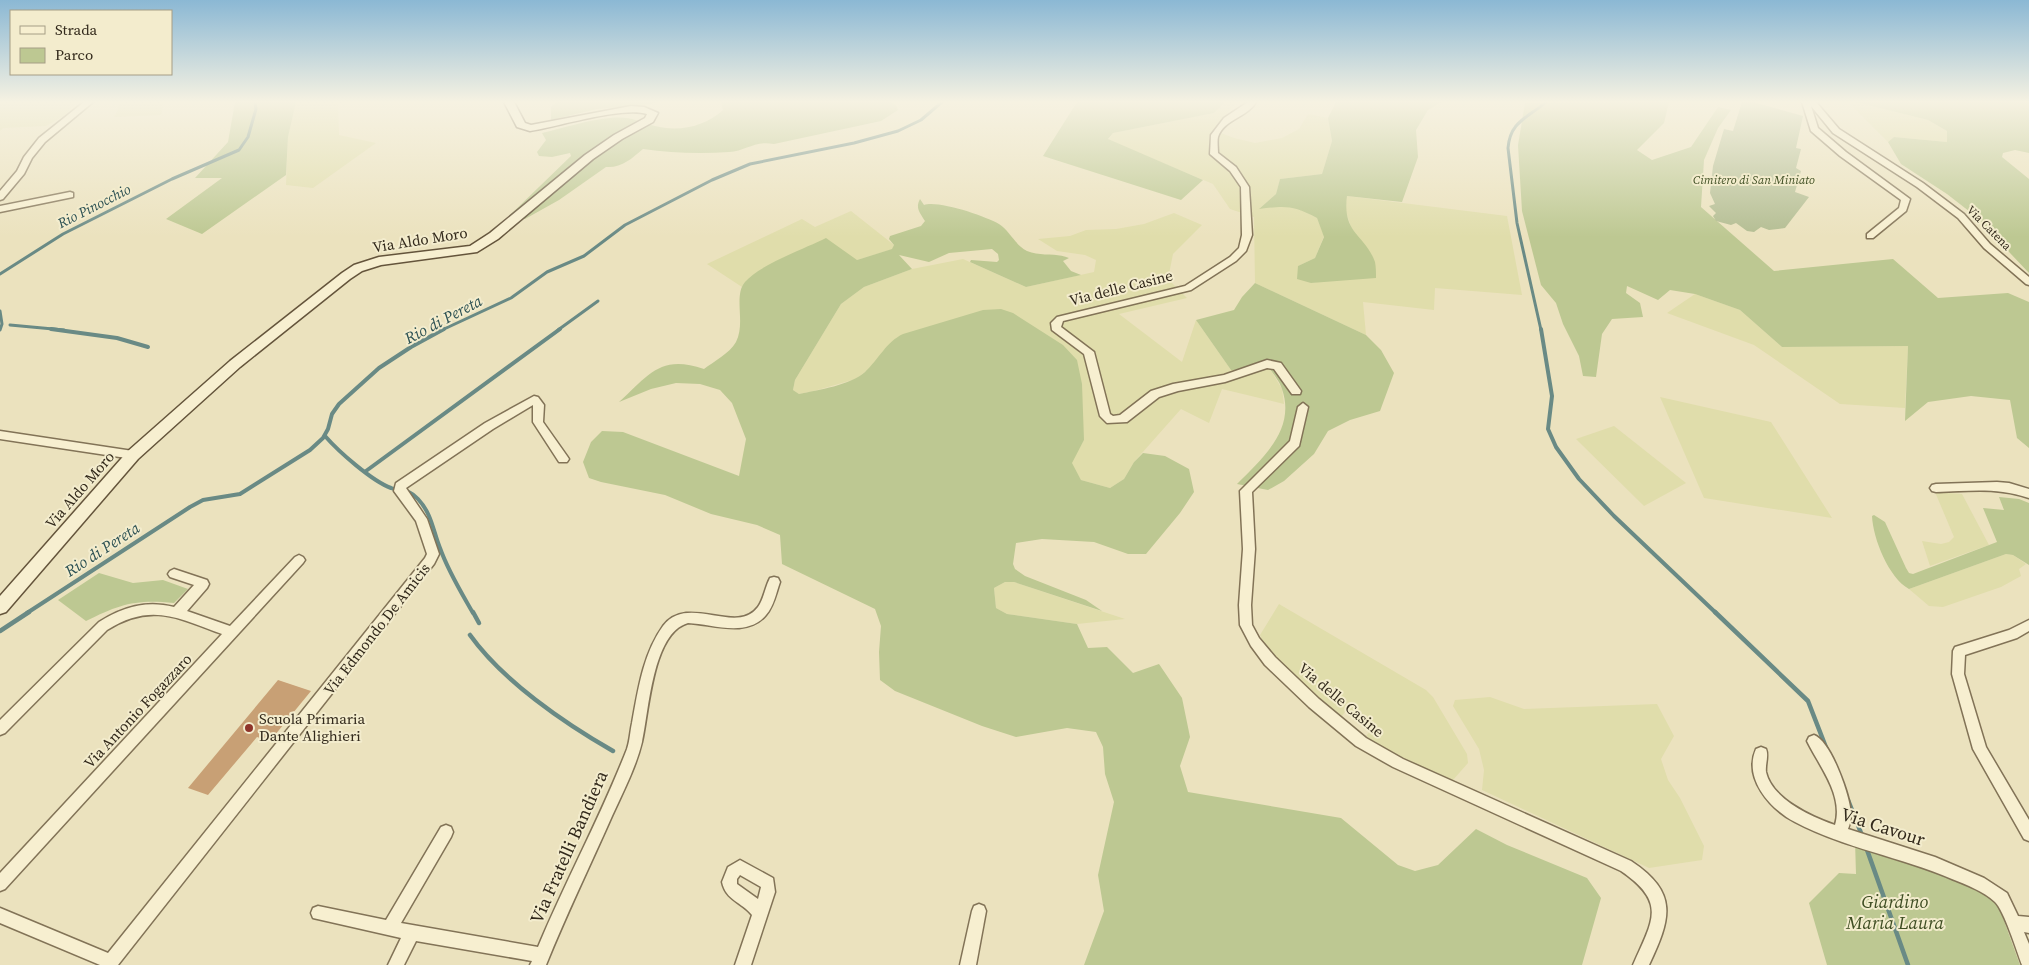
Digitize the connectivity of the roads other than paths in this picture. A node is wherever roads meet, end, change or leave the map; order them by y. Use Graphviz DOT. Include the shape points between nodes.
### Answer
graph roads {
  1 [pos="36,147"];
  2 [pos="603,147"];
  3 [pos="1214,147"];
  4 [pos="1835,147"];
  5 [pos="1861,147"];
  6 [pos="70,195"];
  7 [pos="0,197"];
  8 [pos="0,209"];
  9 [pos="1870,236"];
  10 [pos="2029,282"];
  11 [pos="1296,391"];
  12 [pos="1303,407"];
  13 [pos="0,435"];
  14 [pos="133,455"];
  15 [pos="563,459"];
  16 [pos="1936,488"];
  17 [pos="2029,494"];
  18 [pos="299,560"];
  19 [pos="174,574"];
  20 [pos="774,582"];
  21 [pos="0,607"];
  22 [pos="177,613"];
  23 [pos="2029,625"];
  24 [pos="233,633"];
  25 [pos="0,730"];
  26 [pos="1814,741"];
  27 [pos="1761,754"];
  28 [pos="446,832"];
  29 [pos="1840,833"];
  30 [pos="2029,834"];
  31 [pos="0,884"];
  32 [pos="979,910"];
  33 [pos="318,914"];
  34 [pos="760,914"];
  35 [pos="0,915"];
  36 [pos="2013,923"];
  37 [pos="2029,925"];
  38 [pos="390,928"];
  39 [pos="412,933"];
  40 [pos="540,960"];
  41 [pos="110,963"];
  42 [pos="2029,963"];
  43 [pos="396,965"];
  44 [pos="743,965"];
  45 [pos="968,965"];
  46 [pos="1640,965"];
  1 -- 7 [label="street"];
  2 -- 14 [label="main road, Via Aldo Moro" via="473,249 385,259 352,272 235,364"];
  3 -- 11 [label="street, Via delle Casine" via="1214,154 1233,169 1245,188 1247,235 1243,249 1188,288 1060,320 1056,328 1090,352 1105,416 1111,420 1123,419 1155,394 1225,378 1267,364 1276,366"];
  4 -- 9 [label="street" via="1906,199 1903,208"];
  5 -- 10 [label="street, Via Catena" via="1961,216 1987,246"];
  6 -- 8 [label="street"];
  12 -- 46 [label="street, Via delle Casine" via="1294,443 1246,491 1249,549 1246,625 1255,642 1314,703 1361,742 1398,763 1643,876 1654,888 1660,903 1657,932"];
  13 -- 14 [label="street"];
  14 -- 21 [label="main road, Via Aldo Moro"];
  15 -- 41 [label="street, Via Edmondo De Amicis" via="538,422 539,405 534,400 400,486 400,491 421,518 434,554 430,561"];
  16 -- 17 [label="street" via="2006,487"];
  18 -- 24 [label="street, Via Antonio Fogazzaro"];
  19 -- 22 [label="street" via="203,584"];
  20 -- 40 [label="street, Via Fratelli Bandiera" via="762,612 751,620 737,624 697,617 682,618 670,626 648,675 634,745"];
  22 -- 24 [label="street"];
  22 -- 25 [label="street" via="149,607 112,619"];
  23 -- 30 [label="street" via="2013,634 1959,651 1958,674 1980,749"];
  24 -- 31 [label="street, Via Antonio Fogazzaro"];
  26 -- 29 [label="street" via="1823,751 1842,800 1845,815"];
  27 -- 29 [label="street, Via Cavour" via="1759,771 1766,787 1779,803 1799,817"];
  28 -- 38 [label="street"];
  29 -- 36 [label="street, Via Cavour" via="1935,864 1980,883 2002,898"];
  32 -- 45 [label="street"];
  33 -- 38 [label="street"];
  34 -- 44 [label="street"];
  35 -- 41 [label="street"];
  36 -- 37 [label="street"];
  36 -- 42 [label="street, Via Cavour"];
  38 -- 39 [label="street"];
  39 -- 40 [label="street"];
  39 -- 43 [label="street"];
}
